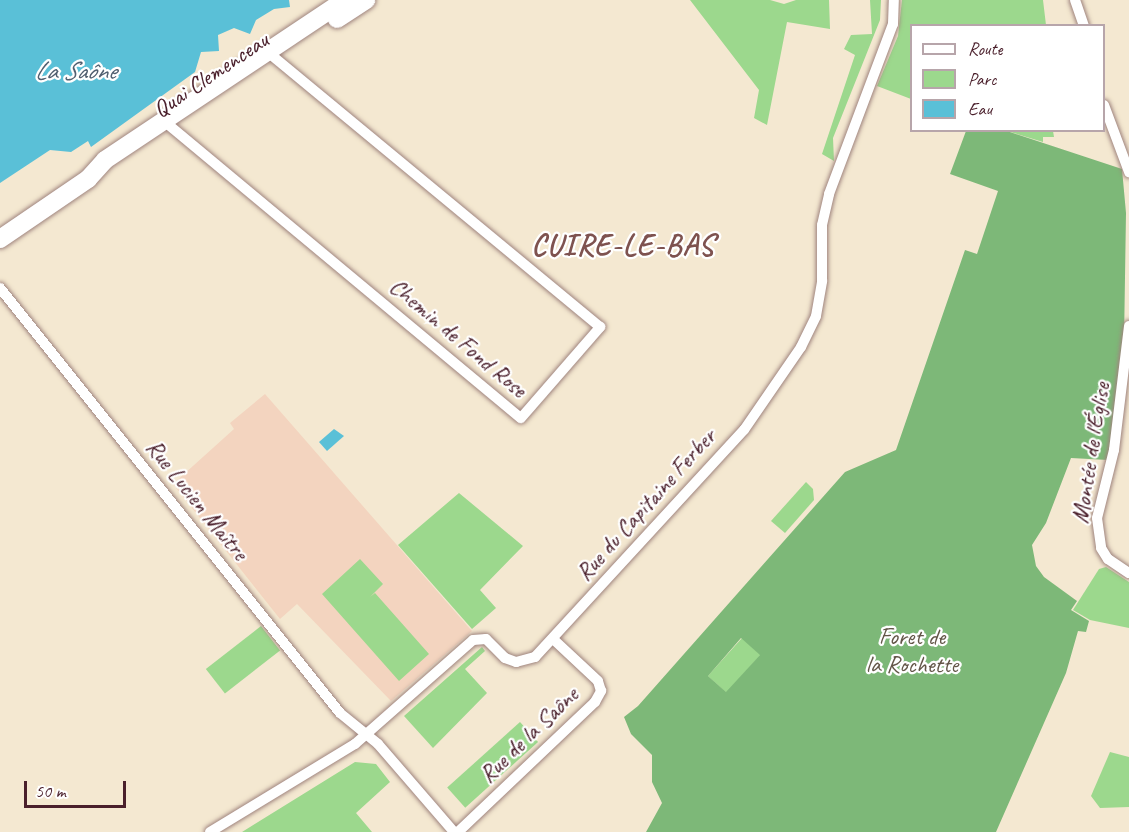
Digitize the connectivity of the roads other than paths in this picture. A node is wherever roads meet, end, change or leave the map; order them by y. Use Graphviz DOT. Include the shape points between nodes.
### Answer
graph roads {
  1 [pos="894,0"];
  2 [pos="1075,0"];
  3 [pos="355,1"];
  4 [pos="1083,24"];
  5 [pos="271,56"];
  6 [pos="1105,108"];
  7 [pos="169,124"];
  8 [pos="1129,172"];
  9 [pos="0,239"];
  10 [pos="0,288"];
  11 [pos="1129,326"];
  12 [pos="1129,573"];
  13 [pos="553,639"];
  14 [pos="365,734"];
  15 [pos="210,832"];
  16 [pos="456,832"];
  1 -- 13 [label="street, Rue du Capitaine Ferber" via="893,24 829,194 822,228 820,302 801,347 744,430"];
  2 -- 4 [label="street"];
  3 -- 5 [label="main road, Quai Clemenceau"];
  5 -- 7 [label="main road, Quai Clemenceau"];
  5 -- 7 [label="street, Chemin de Fond Rose" via="600,327 521,418"];
  6 -- 8 [label="street"];
  7 -- 9 [label="main road, Quai Clemenceau" via="111,170 88,179"];
  10 -- 14 [label="street, Rue Lucien Maître" via="340,712"];
  11 -- 12 [label="street, Montée de l'Église" via="1114,450 1097,518 1101,548 1108,559"];
  13 -- 14 [label="street, Rue du Capitaine Ferber" via="527,662 506,658 483,638 472,640"];
  13 -- 16 [label="street, Rue de la Saône" via="598,681 601,691 595,702"];
  14 -- 15 [label="street, Rue du Capitaine Ferber"];
  14 -- 16 [label="street, Rue Lucien Maître"];
}
